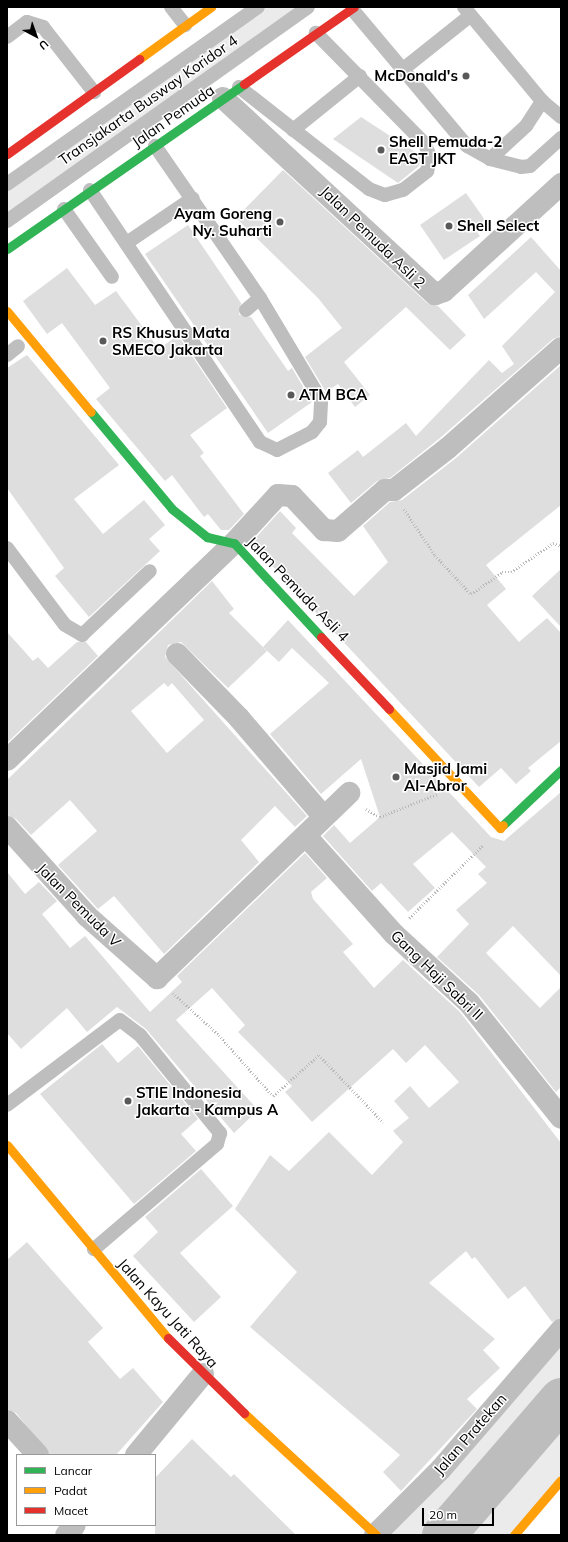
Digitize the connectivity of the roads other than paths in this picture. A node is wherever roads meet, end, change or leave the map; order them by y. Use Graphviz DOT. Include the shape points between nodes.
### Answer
graph roads {
  1 [pos="171,7"];
  2 [pos="211,7"];
  3 [pos="258,7"];
  4 [pos="308,7"];
  5 [pos="353,8"];
  6 [pos="467,12"];
  7 [pos="185,25"];
  8 [pos="316,33"];
  9 [pos="7,37"];
  10 [pos="402,70"];
  11 [pos="360,76"];
  12 [pos="94,92"];
  13 [pos="231,92"];
  14 [pos="542,101"];
  15 [pos="561,117"];
  16 [pos="293,130"];
  17 [pos="561,138"];
  18 [pos="155,146"];
  19 [pos="7,154"];
  20 [pos="490,159"];
  21 [pos="7,184"];
  22 [pos="561,184"];
  23 [pos="90,190"];
  24 [pos="193,198"];
  25 [pos="64,209"];
  26 [pos="7,221"];
  27 [pos="128,242"];
  28 [pos="7,249"];
  29 [pos="112,277"];
  30 [pos="260,298"];
  31 [pos="246,310"];
  32 [pos="7,311"];
  33 [pos="18,346"];
  34 [pos="561,348"];
  35 [pos="7,355"];
  36 [pos="234,543"];
  37 [pos="7,548"];
  38 [pos="150,571"];
  39 [pos="177,654"];
  40 [pos="7,760"];
  41 [pos="561,770"];
  42 [pos="349,793"];
  43 [pos="324,817"];
  44 [pos="7,827"];
  45 [pos="306,836"];
  46 [pos="7,1105"];
  47 [pos="561,1118"];
  48 [pos="7,1145"];
  49 [pos="94,1249"];
  50 [pos="561,1330"];
  51 [pos="202,1374"];
  52 [pos="7,1421"];
  53 [pos="37,1454"];
  54 [pos="137,1454"];
  55 [pos="561,1480"];
  56 [pos="74,1526"];
  57 [pos="66,1535"];
  58 [pos="376,1535"];
  59 [pos="514,1535"];
  1 -- 7 [label="lane"];
  2 -- 7 [label="main road"];
  3 -- 21 [label="lane, Transjakarta Busway Koridor 4"];
  4 -- 26 [label="lane, Transjakarta Busway Koridor 4"];
  5 -- 8 [label="main road, Jalan Pemuda"];
  5 -- 10 [label="lane"];
  6 -- 10 [label="lane"];
  6 -- 14 [label="lane"];
  7 -- 12 [label="main road"];
  8 -- 11 [label="lane"];
  8 -- 13 [label="main road, Jalan Pemuda"];
  9 -- 12 [label="lane" via="27,22 43,27"];
  10 -- 20 [label="lane" via="467,146"];
  11 -- 16 [label="lane"];
  11 -- 16 [label="lane" via="425,144 430,158 427,171 421,176 403,190 385,195 369,189"];
  12 -- 19 [label="main road"];
  13 -- 16 [label="lane"];
  13 -- 18 [label="main road, Jalan Pemuda"];
  13 -- 22 [label="street, Jalan Pemuda Asli 2" via="435,294 444,291"];
  14 -- 15 [label="lane"];
  14 -- 20 [label="lane" via="526,126"];
  17 -- 20 [label="lane" via="530,166"];
  18 -- 23 [label="main road, Jalan Pemuda"];
  18 -- 24 [label="lane"];
  23 -- 25 [label="main road, Jalan Pemuda"];
  23 -- 27 [label="lane"];
  24 -- 27 [label="lane"];
  24 -- 30 [label="lane"];
  25 -- 28 [label="main road, Jalan Pemuda"];
  25 -- 29 [label="lane"];
  27 -- 30 [label="lane" via="200,343 260,442 277,450 312,432 320,422 321,400"];
  30 -- 31 [label="lane"];
  32 -- 36 [label="main road, Jalan Pemuda Asli 4" via="172,509 207,537 217,542"];
  33 -- 35 [label="lane"];
  34 -- 36 [label="street" via="448,448 392,491 385,490 333,533 324,530 292,496 283,493"];
  36 -- 40 [label="street"];
  36 -- 41 [label="main road, Jalan Pemuda Asli 4" via="500,828"];
  37 -- 38 [label="lane" via="64,625 82,634"];
  39 -- 43 [label="street" via="239,718"];
  42 -- 43 [label="street"];
  43 -- 45 [label="street"];
  44 -- 45 [label="street, Jalan Pemuda V" via="87,916 157,978"];
  45 -- 47 [label="street, Gang Haji Sabri II" via="394,934 469,1004"];
  46 -- 49 [label="lane" via="120,1020 140,1035 220,1133 217,1144"];
  48 -- 49 [label="main road, Jalan Kayu Jati Raya"];
  49 -- 51 [label="main road, Jalan Kayu Jati Raya"];
  50 -- 58 [label="street, Jalan Pratekan" via="441,1469"];
  51 -- 54 [label="street"];
  51 -- 58 [label="main road, Jalan Kayu Jati Raya"];
  52 -- 53 [label="street"];
  55 -- 59 [label="main road"];
  56 -- 57 [label="street"];
}
